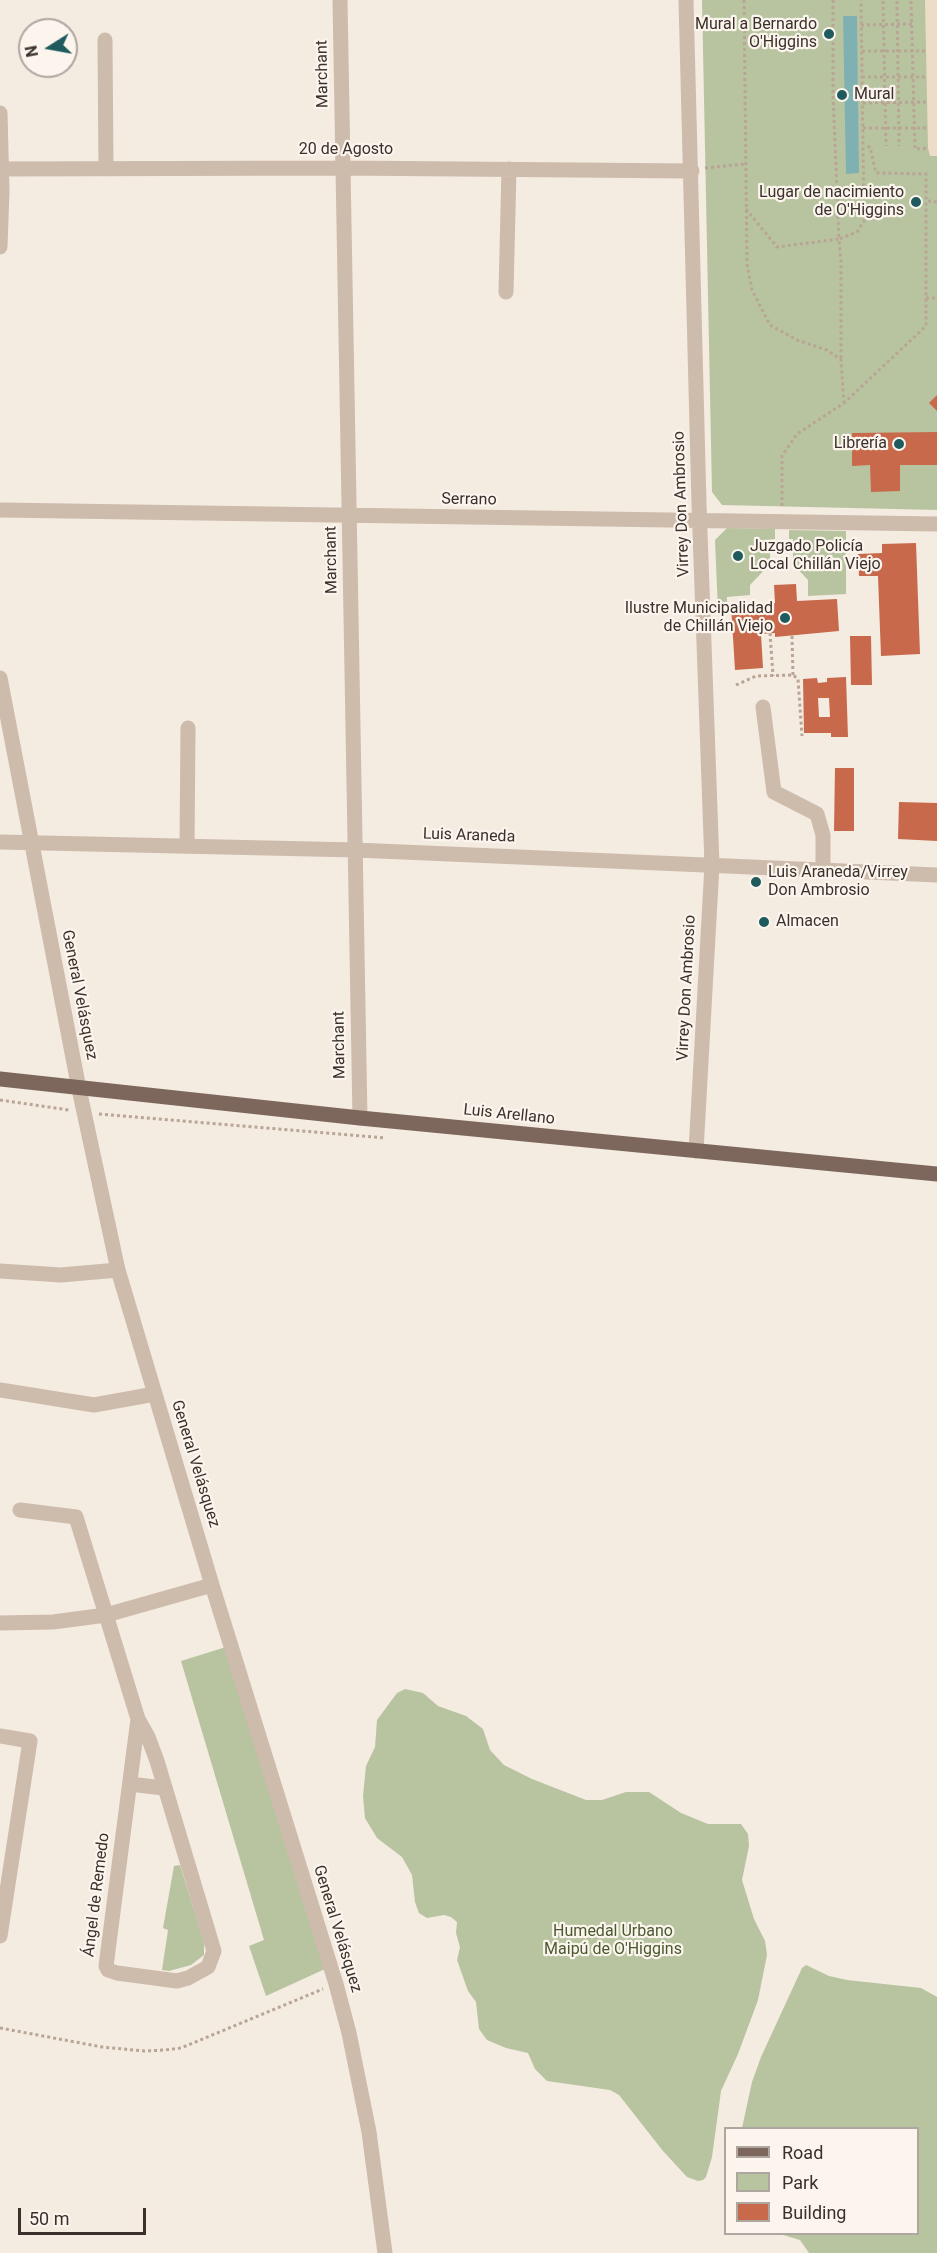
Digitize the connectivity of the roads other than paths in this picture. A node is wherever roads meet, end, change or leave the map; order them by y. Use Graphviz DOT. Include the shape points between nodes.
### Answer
graph roads {
  1 [pos="340,0"];
  2 [pos="686,0"];
  3 [pos="105,40"];
  4 [pos="0,113"];
  5 [pos="343,168"];
  6 [pos="0,169"];
  7 [pos="106,169"];
  8 [pos="509,169"];
  9 [pos="692,171"];
  10 [pos="0,247"];
  11 [pos="506,292"];
  12 [pos="0,510"];
  13 [pos="349,516"];
  14 [pos="700,520"];
  15 [pos="937,524"];
  16 [pos="0,678"];
  17 [pos="1,700"];
  18 [pos="763,707"];
  19 [pos="188,728"];
  20 [pos="0,842"];
  21 [pos="33,843"];
  22 [pos="187,846"];
  23 [pos="356,850"];
  24 [pos="712,865"];
  25 [pos="823,870"];
  26 [pos="937,875"];
  27 [pos="0,1079"];
  28 [pos="78,1089"];
  29 [pos="360,1118"];
  30 [pos="696,1151"];
  31 [pos="937,1173"];
  32 [pos="118,1270"];
  33 [pos="0,1271"];
  34 [pos="0,1390"];
  35 [pos="155,1394"];
  36 [pos="20,1510"];
  37 [pos="212,1585"];
  38 [pos="106,1616"];
  39 [pos="0,1625"];
  40 [pos="138,1719"];
  41 [pos="0,1736"];
  42 [pos="130,1784"];
  43 [pos="163,1788"];
  44 [pos="0,1936"];
  45 [pos="385,2253"];
  1 -- 5 [label="street, Marchant"];
  2 -- 9 [label="street, Virrey Don Ambrosio"];
  3 -- 7 [label="street"];
  4 -- 6 [label="street"];
  5 -- 7 [label="street, 20 de Agosto"];
  5 -- 8 [label="street, 20 de Agosto"];
  5 -- 13 [label="street, Marchant"];
  6 -- 7 [label="street, 20 de Agosto"];
  6 -- 10 [label="street"];
  8 -- 9 [label="street, 20 de Agosto"];
  8 -- 11 [label="street"];
  9 -- 14 [label="street, Virrey Don Ambrosio"];
  12 -- 13 [label="street, Serrano"];
  13 -- 14 [label="street, Serrano"];
  13 -- 23 [label="street, Marchant"];
  14 -- 15 [label="street, Serrano"];
  14 -- 24 [label="street, Virrey Don Ambrosio"];
  16 -- 17 [label="street, General Velásquez"];
  17 -- 21 [label="street, General Velásquez"];
  18 -- 25 [label="street" via="774,792 817,814 824,835"];
  19 -- 22 [label="street"];
  20 -- 21 [label="street, Luis Araneda"];
  21 -- 22 [label="street, Luis Araneda"];
  21 -- 28 [label="street, General Velásquez"];
  22 -- 23 [label="street, Luis Araneda"];
  23 -- 24 [label="street, Luis Araneda"];
  23 -- 29 [label="street, Marchant"];
  24 -- 25 [label="street, Luis Araneda"];
  24 -- 30 [label="street, Virrey Don Ambrosio"];
  25 -- 26 [label="street, Luis Araneda"];
  27 -- 28 [label="main road, Luis Arellano"];
  28 -- 29 [label="main road, Luis Arellano"];
  28 -- 32 [label="street, General Velásquez"];
  29 -- 30 [label="main road, Luis Arellano"];
  30 -- 31 [label="main road, Luis Arellano"];
  32 -- 33 [label="street" via="62,1275"];
  32 -- 35 [label="street, General Velásquez"];
  34 -- 35 [label="street" via="94,1405"];
  35 -- 37 [label="street, General Velásquez"];
  36 -- 38 [label="street, Ángel de Remedo" via="76,1517"];
  37 -- 38 [label="street"];
  37 -- 45 [label="street, General Velásquez" via="349,2033 369,2132"];
  38 -- 39 [label="street"];
  38 -- 40 [label="street, Ángel de Remedo"];
  40 -- 42 [label="street, Ángel de Remedo"];
  40 -- 43 [label="street, Ángel de Remedo" via="148,1737"];
  41 -- 44 [label="street" via="30,1741"];
  42 -- 43 [label="street"];
  42 -- 43 [label="street, Ángel de Remedo" via="106,1966 112,1972 177,1981 208,1967 214,1951"];
}
